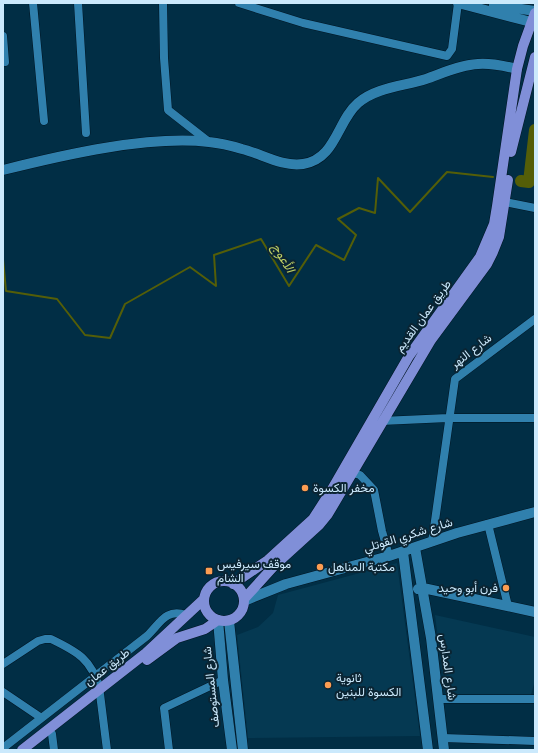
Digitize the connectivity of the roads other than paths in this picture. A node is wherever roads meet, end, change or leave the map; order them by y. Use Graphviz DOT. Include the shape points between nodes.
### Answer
graph roads {
  1 [pos="33,3"];
  2 [pos="78,3"];
  3 [pos="163,3"];
  4 [pos="239,3"];
  5 [pos="458,3"];
  6 [pos="483,3"];
  7 [pos="534,17"];
  8 [pos="3,36"];
  9 [pos="535,57"];
  10 [pos="6,62"];
  11 [pos="517,69"];
  12 [pos="44,121"];
  13 [pos="86,133"];
  14 [pos="209,142"];
  15 [pos="3,170"];
  16 [pos="505,202"];
  17 [pos="535,208"];
  18 [pos="535,318"];
  19 [pos="448,418"];
  20 [pos="535,418"];
  21 [pos="381,421"];
  22 [pos="353,473"];
  23 [pos="535,512"];
  24 [pos="488,524"];
  25 [pos="432,542"];
  26 [pos="415,548"];
  27 [pos="403,552"];
  28 [pos="389,556"];
  29 [pos="233,584"];
  30 [pos="423,588"];
  31 [pos="408,590"];
  32 [pos="204,599"];
  33 [pos="244,600"];
  34 [pos="508,606"];
  35 [pos="535,612"];
  36 [pos="186,615"];
  37 [pos="218,620"];
  38 [pos="229,621"];
  39 [pos="150,633"];
  40 [pos="156,643"];
  41 [pos="3,664"];
  42 [pos="96,675"];
  43 [pos="222,680"];
  44 [pos="100,691"];
  45 [pos="3,692"];
  46 [pos="439,699"];
  47 [pos="535,699"];
  48 [pos="40,717"];
  49 [pos="52,734"];
  50 [pos="443,738"];
  51 [pos="535,740"];
  52 [pos="3,748"];
  53 [pos="22,750"];
  54 [pos="32,750"];
  55 [pos="54,750"];
  56 [pos="107,750"];
  57 [pos="170,750"];
  58 [pos="232,750"];
  59 [pos="243,750"];
  60 [pos="428,750"];
  61 [pos="444,750"];
  1 -- 12 [label="street"];
  2 -- 13 [label="street"];
  3 -- 14 [label="street" via="168,110"];
  4 -- 5 [label="street" via="304,24 447,56 452,49"];
  5 -- 7 [label="street"];
  6 -- 7 [label="street" via="523,11"];
  7 -- 11 [label="main road, طريق عمان القديم" via="522,46"];
  8 -- 10 [label="street"];
  9 -- 16 [label="main road, طريق عمان القديم" via="511,154"];
  11 -- 14 [label="street" via="493,64 469,64 364,98 349,114 330,147 314,160 304,164 285,162"];
  11 -- 29 [label="main road, طريق عمان القديم" via="496,212 480,257 409,356 312,519 268,560"];
  14 -- 15 [label="street" via="166,141 121,146"];
  16 -- 17 [label="street"];
  16 -- 21 [label="main road, طريق عمان القديم" via="499,237 487,264 431,340"];
  18 -- 19 [label="street, شارع النهر" via="455,379"];
  19 -- 20 [label="street"];
  19 -- 21 [label="street"];
  19 -- 25 [label="street, شارع النهر"];
  21 -- 22 [label="main road, طريق عمان القديم"];
  22 -- 28 [label="street" via="360,475 374,490"];
  22 -- 33 [label="main road, طريق عمان القديم" via="319,525 275,565"];
  23 -- 24 [label="street, شارع شكري القوتلي"];
  24 -- 25 [label="street, شارع شكري القوتلي"];
  24 -- 34 [label="street"];
  25 -- 26 [label="street, شارع شكري القوتلي"];
  26 -- 27 [label="street, شارع شكري القوتلي"];
  26 -- 30 [label="street, شارع المدارس"];
  27 -- 28 [label="street, شارع شكري القوتلي"];
  27 -- 31 [label="street"];
  28 -- 33 [label="street, شارع شكري القوتلي" via="286,584"];
  29 -- 32 [label="main road" via="214,584"];
  29 -- 33 [label="main road" via="242,593"];
  30 -- 31 [label="street"];
  30 -- 34 [label="street"];
  30 -- 46 [label="street, شارع المدارس"];
  31 -- 60 [label="street"];
  32 -- 36 [label="main road, طريق عمان"];
  32 -- 37 [label="main road" via="207,612"];
  33 -- 38 [label="main road" via="240,614"];
  34 -- 35 [label="street"];
  36 -- 39 [label="street" via="171,613"];
  36 -- 40 [label="main road, طريق عمان"];
  37 -- 38 [label="main road"];
  37 -- 43 [label="street, شارع المستوصف"];
  37 -- 44 [label="main road, طريق عمان" via="205,629 177,638"];
  38 -- 59 [label="street, شارع المستوصف"];
  39 -- 40 [label="street"];
  39 -- 42 [label="street"];
  40 -- 44 [label="main road, طريق عمان"];
  41 -- 42 [label="street" via="38,642 51,639 85,659"];
  42 -- 44 [label="street"];
  42 -- 48 [label="street"];
  43 -- 57 [label="street" via="164,708"];
  43 -- 58 [label="street, شارع المستوصف"];
  44 -- 49 [label="main road, طريق عمان"];
  44 -- 53 [label="main road, طريق عمان"];
  44 -- 56 [label="street"];
  45 -- 48 [label="street"];
  46 -- 47 [label="street"];
  46 -- 50 [label="street, شارع المدارس"];
  48 -- 52 [label="street"];
  49 -- 54 [label="main road, طريق عمان"];
  49 -- 55 [label="street"];
  50 -- 51 [label="street"];
  50 -- 61 [label="street, شارع المدارس"];
}
